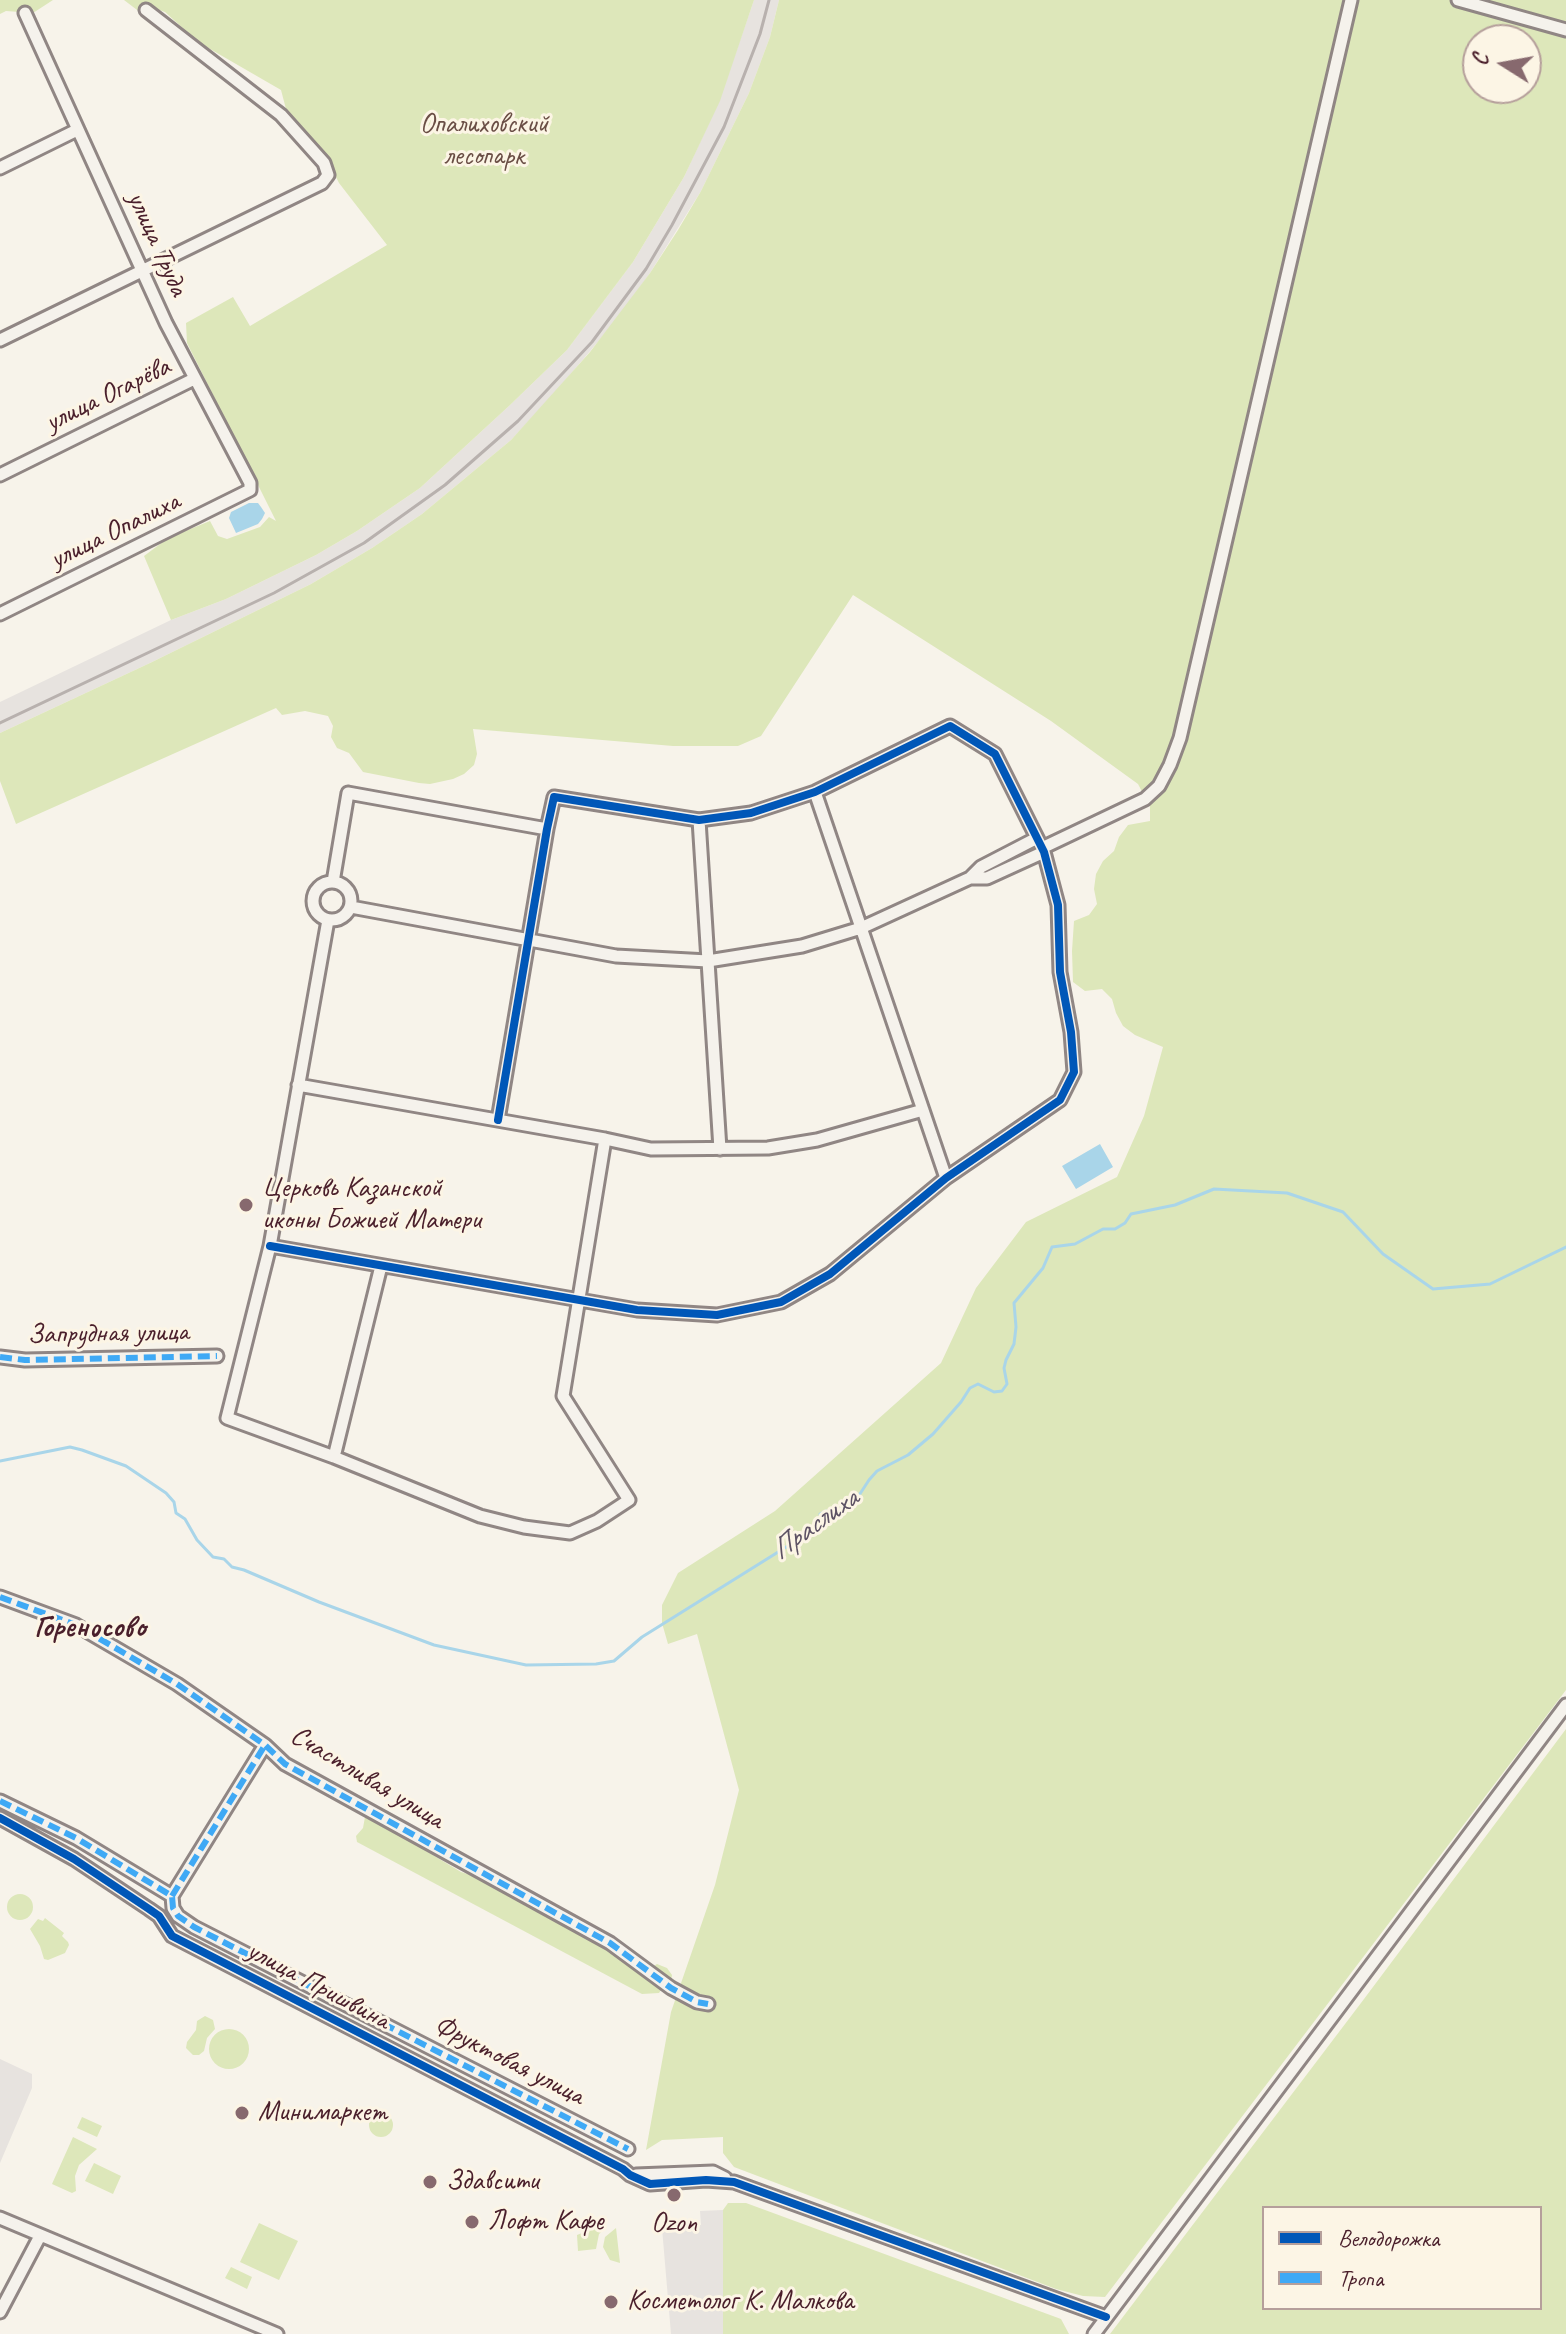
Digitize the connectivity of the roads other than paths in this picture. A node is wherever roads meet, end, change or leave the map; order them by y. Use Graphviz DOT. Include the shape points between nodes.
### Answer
graph roads {
  1 [pos="1351,0"];
  2 [pos="1458,0"];
  3 [pos="146,10"];
  4 [pos="25,13"];
  5 [pos="1566,30"];
  6 [pos="77,130"];
  7 [pos="0,168"];
  8 [pos="142,269"];
  9 [pos="0,340"];
  10 [pos="194,379"];
  11 [pos="0,475"];
  12 [pos="250,490"];
  13 [pos="0,614"];
  14 [pos="815,792"];
  15 [pos="699,820"];
  16 [pos="547,829"];
  17 [pos="1041,846"];
  18 [pos="333,882"];
  19 [pos="351,907"];
  20 [pos="328,920"];
  21 [pos="861,928"];
  22 [pos="528,939"];
  23 [pos="708,961"];
  24 [pos="298,1085"];
  25 [pos="923,1110"];
  26 [pos="498,1120"];
  27 [pos="605,1139"];
  28 [pos="720,1149"];
  29 [pos="946,1178"];
  30 [pos="270,1246"];
  31 [pos="381,1266"];
  32 [pos="578,1298"];
  33 [pos="217,1356"];
  34 [pos="0,1357"];
  35 [pos="334,1457"];
  36 [pos="0,1597"];
  37 [pos="1566,1705"];
  38 [pos="265,1745"];
  39 [pos="0,1801"];
  40 [pos="0,1818"];
  41 [pos="172,1896"];
  42 [pos="708,2004"];
  43 [pos="628,2149"];
  44 [pos="0,2218"];
  45 [pos="40,2236"];
  46 [pos="0,2312"];
  47 [pos="1106,2317"];
  48 [pos="277,2334"];
  49 [pos="1094,2334"];
  1 -- 17 [label="street" via="1180,738 1159,786 1145,799"];
  2 -- 5 [label="street"];
  3 -- 8 [label="street" via="281,115 324,163 328,175 322,183"];
  4 -- 6 [label="street, улица Труда"];
  6 -- 7 [label="street"];
  6 -- 8 [label="street, улица Труда"];
  8 -- 9 [label="street"];
  8 -- 10 [label="street, улица Труда"];
  10 -- 11 [label="street, улица Огарёва"];
  10 -- 12 [label="street, улица Труда"];
  12 -- 13 [label="street, улица Опалиха"];
  14 -- 15 [label="street" via="751,813"];
  14 -- 17 [label="street" via="950,726 995,754"];
  14 -- 21 [label="street"];
  15 -- 16 [label="street" via="554,797"];
  15 -- 23 [label="street"];
  16 -- 18 [label="street" via="348,793"];
  16 -- 22 [label="street"];
  17 -- 21 [label="street" via="987,878 970,878"];
  17 -- 29 [label="street" via="1058,905 1060,972 1074,1072 1060,1100"];
  18 -- 19 [label="street" via="351,895"];
  18 -- 20 [label="street" via="322,885 313,904"];
  19 -- 20 [label="street" via="346,915"];
  19 -- 22 [label="street"];
  20 -- 24 [label="street"];
  21 -- 23 [label="street" via="802,946"];
  21 -- 25 [label="street"];
  22 -- 23 [label="street" via="616,956"];
  22 -- 26 [label="street"];
  23 -- 28 [label="street"];
  24 -- 26 [label="street"];
  24 -- 30 [label="street"];
  25 -- 28 [label="street" via="817,1140"];
  25 -- 29 [label="street"];
  26 -- 27 [label="street"];
  27 -- 28 [label="street" via="651,1149"];
  27 -- 32 [label="street"];
  29 -- 32 [label="street" via="830,1274 781,1302 717,1315 637,1310"];
  30 -- 31 [label="street"];
  30 -- 35 [label="street" via="227,1418"];
  31 -- 32 [label="street"];
  31 -- 35 [label="street"];
  32 -- 35 [label="street" via="563,1396 629,1500 597,1521 570,1533 524,1527 480,1516"];
  33 -- 34 [label="street, Запрудная улица"];
  36 -- 38 [label="street, Счастливая улица" via="76,1625 177,1684"];
  37 -- 47 [label="street"];
  38 -- 41 [label="street"];
  38 -- 42 [label="street, Счастливая улица" via="285,1764 610,1943 671,1988"];
  39 -- 41 [label="street, Фруктовая улица" via="76,1838"];
  40 -- 47 [label="street, улица Пришвина" via="149,1909 172,1936 630,2175 719,2173 728,2181"];
  41 -- 43 [label="street, Фруктовая улица" via="178,1916 194,1927"];
  44 -- 45 [label="street"];
  45 -- 46 [label="street"];
  45 -- 48 [label="street"];
  47 -- 49 [label="street"];
}
